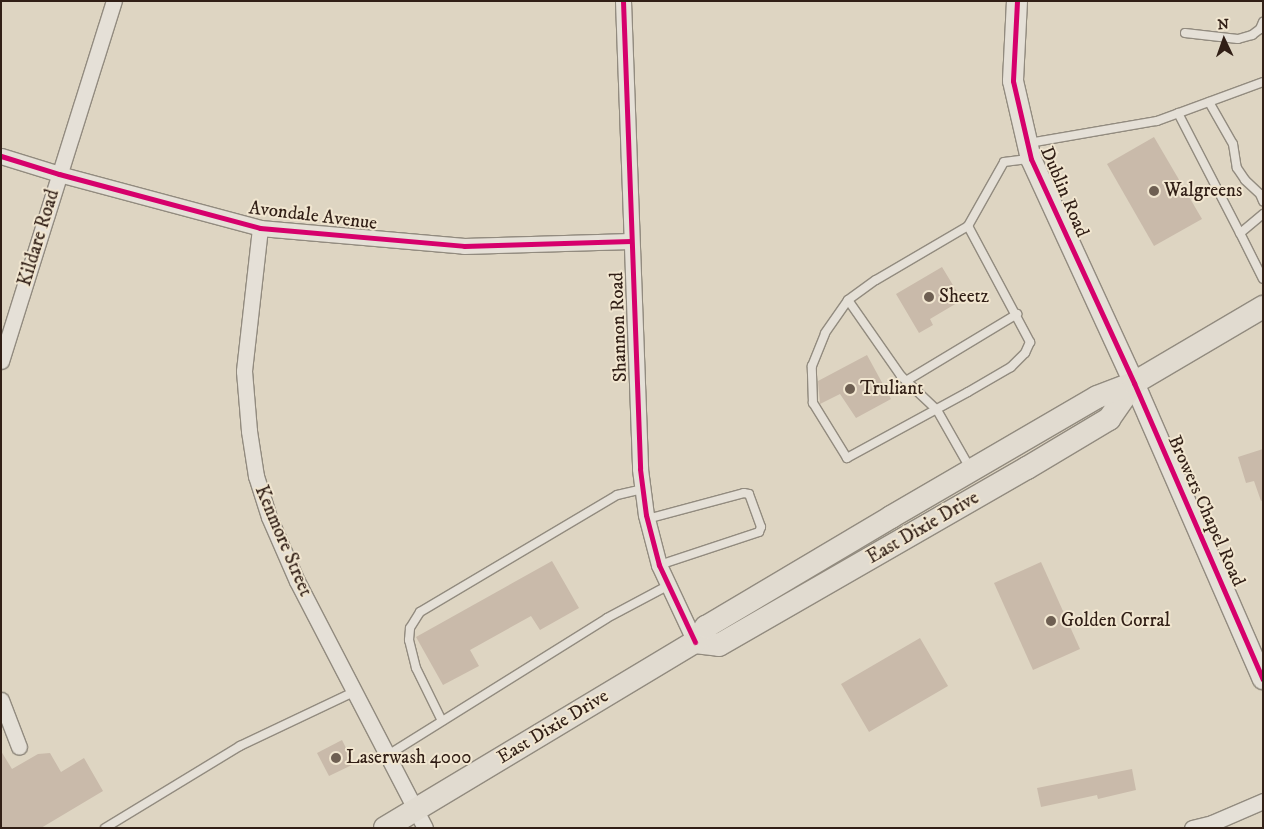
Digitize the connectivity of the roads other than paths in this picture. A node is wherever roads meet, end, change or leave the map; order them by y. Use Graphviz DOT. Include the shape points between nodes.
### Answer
graph roads {
  1 [pos="114,1"];
  2 [pos="623,1"];
  3 [pos="1017,1"];
  4 [pos="1263,22"];
  5 [pos="1185,33"];
  6 [pos="1263,82"];
  7 [pos="1209,102"];
  8 [pos="1178,113"];
  9 [pos="1029,151"];
  10 [pos="1,156"];
  11 [pos="59,174"];
  12 [pos="1263,200"];
  13 [pos="1263,214"];
  14 [pos="968,226"];
  15 [pos="260,228"];
  16 [pos="1240,233"];
  17 [pos="631,241"];
  18 [pos="1263,279"];
  19 [pos="848,300"];
  20 [pos="1263,307"];
  21 [pos="1017,314"];
  22 [pos="1,360"];
  23 [pos="906,381"];
  24 [pos="1134,383"];
  25 [pos="937,410"];
  26 [pos="971,470"];
  27 [pos="643,489"];
  28 [pos="647,519"];
  29 [pos="659,565"];
  30 [pos="669,585"];
  31 [pos="695,642"];
  32 [pos="1263,678"];
  33 [pos="356,691"];
  34 [pos="1,700"];
  35 [pos="442,721"];
  36 [pos="20,747"];
  37 [pos="388,755"];
  38 [pos="1263,800"];
  39 [pos="420,819"];
  40 [pos="1213,826"];
  41 [pos="105,828"];
  42 [pos="385,828"];
  43 [pos="1192,828"];
  1 -- 11 [label="street, Kildare Road"];
  2 -- 17 [label="street, Shannon Road"];
  3 -- 9 [label="street, Dublin Road" via="1013,81"];
  4 -- 5 [label="lane" via="1252,36 1238,39"];
  6 -- 7 [label="lane"];
  7 -- 8 [label="lane"];
  7 -- 12 [label="lane" via="1233,144 1237,168"];
  8 -- 9 [label="lane" via="1157,121"];
  8 -- 16 [label="lane"];
  9 -- 14 [label="lane" via="1004,162"];
  9 -- 24 [label="street, Dublin Road"];
  10 -- 11 [label="street, Avondale Avenue"];
  11 -- 15 [label="street, Avondale Avenue"];
  11 -- 22 [label="street, Kildare Road"];
  13 -- 16 [label="lane"];
  14 -- 19 [label="lane"];
  14 -- 21 [label="lane"];
  15 -- 17 [label="street, Avondale Avenue" via="464,246"];
  15 -- 33 [label="street, Kenmore Street" via="244,371 256,476 286,558"];
  16 -- 18 [label="lane"];
  17 -- 27 [label="street, Shannon Road"];
  19 -- 23 [label="lane"];
  19 -- 25 [label="lane" via="825,333 812,366 813,403 847,458"];
  20 -- 24 [label="main road, East Dixie Drive"];
  21 -- 23 [label="lane"];
  21 -- 25 [label="lane" via="1030,342 1025,353 1011,367"];
  23 -- 25 [label="lane"];
  24 -- 26 [label="main road, East Dixie Drive" via="1097,397"];
  24 -- 31 [label="main road, East Dixie Drive" via="1108,419 1027,468 719,646"];
  24 -- 32 [label="street, Browers Chapel Road"];
  25 -- 26 [label="lane"];
  26 -- 31 [label="main road, East Dixie Drive" via="706,627"];
  27 -- 28 [label="street, Shannon Road"];
  27 -- 35 [label="lane" via="617,495 420,612 410,628 409,640 416,668"];
  28 -- 29 [label="street, Shannon Road"];
  28 -- 29 [label="lane" via="744,493 749,494 760,527 759,532"];
  29 -- 30 [label="street, Shannon Road"];
  30 -- 31 [label="street, Shannon Road"];
  30 -- 35 [label="lane" via="608,618"];
  31 -- 39 [label="main road, East Dixie Drive"];
  33 -- 37 [label="street, Kenmore Street"];
  33 -- 41 [label="lane" via="240,746"];
  34 -- 36 [label="street"];
  35 -- 37 [label="lane"];
  37 -- 39 [label="street, Kenmore Street"];
  38 -- 40 [label="street"];
  39 -- 42 [label="main road, East Dixie Drive"];
  40 -- 43 [label="street"];
}
